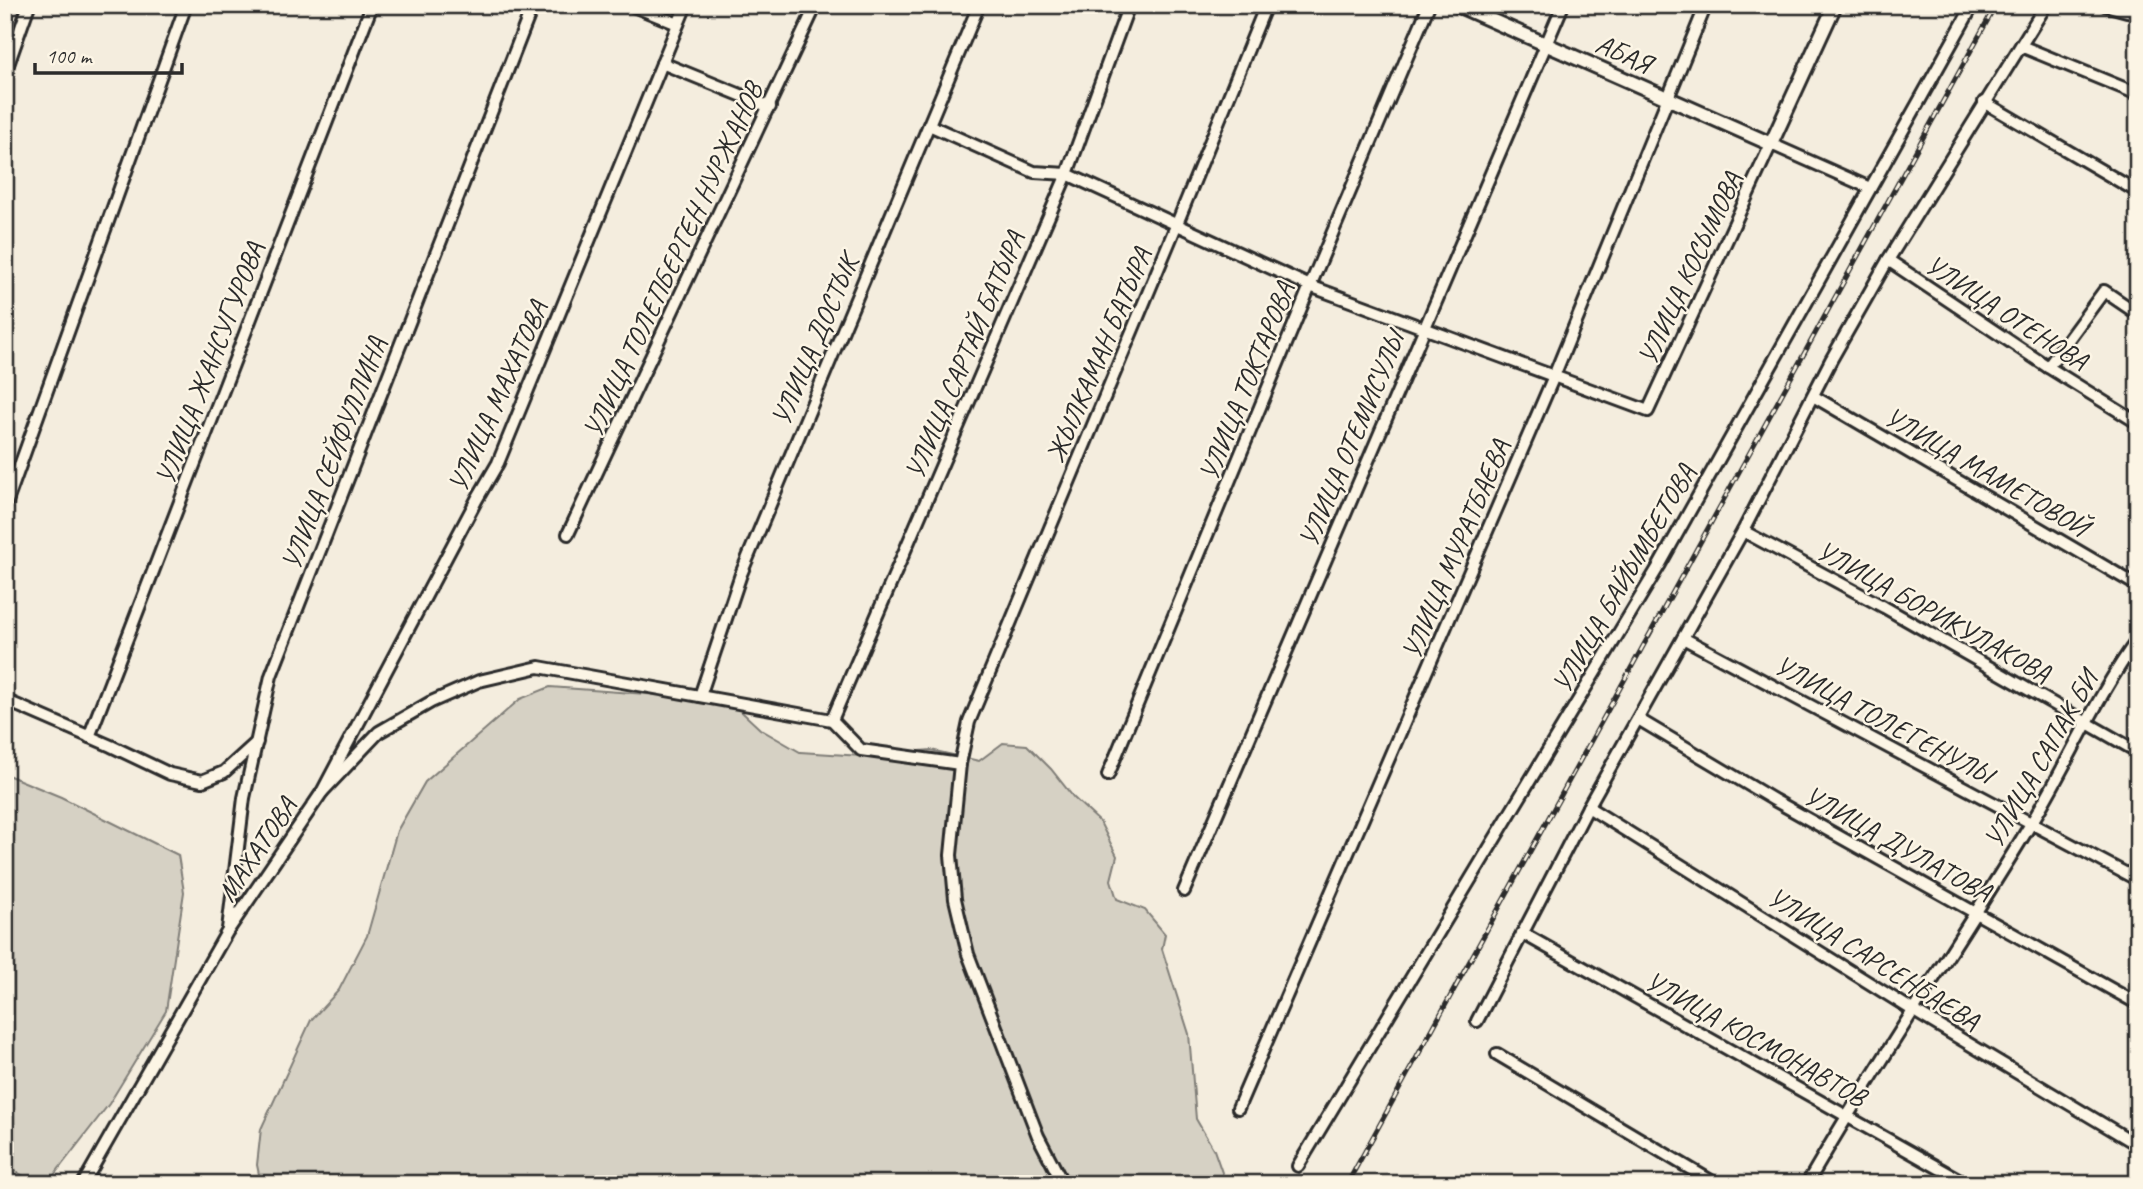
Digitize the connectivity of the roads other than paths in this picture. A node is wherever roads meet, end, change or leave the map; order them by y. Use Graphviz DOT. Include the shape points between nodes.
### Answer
graph roads {
  1 [pos="29,5"];
  2 [pos="186,5"];
  3 [pos="372,5"];
  4 [pos="533,5"];
  5 [pos="631,5"];
  6 [pos="686,5"];
  7 [pos="816,5"];
  8 [pos="979,5"];
  9 [pos="1129,5"];
  10 [pos="1266,5"];
  11 [pos="1429,5"];
  12 [pos="1457,5"];
  13 [pos="1563,5"];
  14 [pos="1706,5"];
  15 [pos="1835,5"];
  16 [pos="1973,5"];
  17 [pos="2046,5"];
  18 [pos="2105,5"];
  19 [pos="2138,14"];
  20 [pos="678,24"];
  21 [pos="1546,45"];
  22 [pos="2021,46"];
  23 [pos="662,63"];
  24 [pos="5,73"];
  25 [pos="2138,94"];
  26 [pos="1668,99"];
  27 [pos="1984,102"];
  28 [pos="770,107"];
  29 [pos="929,125"];
  30 [pos="1771,144"];
  31 [pos="1067,174"];
  32 [pos="1870,188"];
  33 [pos="2138,192"];
  34 [pos="1176,226"];
  35 [pos="1888,260"];
  36 [pos="1310,286"];
  37 [pos="2138,314"];
  38 [pos="1423,328"];
  39 [pos="2048,367"];
  40 [pos="1554,376"];
  41 [pos="1813,396"];
  42 [pos="2138,423"];
  43 [pos="5,507"];
  44 [pos="1743,531"];
  45 [pos="568,534"];
  46 [pos="2138,586"];
  47 [pos="1683,638"];
  48 [pos="2138,639"];
  49 [pos="700,696"];
  50 [pos="5,700"];
  51 [pos="1638,719"];
  52 [pos="832,720"];
  53 [pos="2086,723"];
  54 [pos="89,737"];
  55 [pos="257,742"];
  56 [pos="2138,752"];
  57 [pos="960,764"];
  58 [pos="1108,775"];
  59 [pos="322,792"];
  60 [pos="1588,807"];
  61 [pos="2032,823"];
  62 [pos="2138,880"];
  63 [pos="1184,891"];
  64 [pos="1977,913"];
  65 [pos="228,932"];
  66 [pos="1522,933"];
  67 [pos="2138,1004"];
  68 [pos="1914,1011"];
  69 [pos="1476,1020"];
  70 [pos="1497,1054"];
  71 [pos="1238,1108"];
  72 [pos="1847,1115"];
  73 [pos="2138,1145"];
  74 [pos="1298,1167"];
  75 [pos="83,1184"];
  76 [pos="1063,1184"];
  77 [pos="1716,1184"];
  78 [pos="1807,1184"];
  79 [pos="1967,1184"];
  1 -- 24 [label="street"];
  2 -- 43 [label="street"];
  3 -- 54 [label="street, УЛИЦА ЖАНСУГУРОВА"];
  4 -- 55 [label="street, УЛИЦА СЕЙФУЛЛИНА" via="271,676"];
  5 -- 20 [label="street"];
  6 -- 20 [label="street, УЛИЦА МАХАТОВА"];
  7 -- 28 [label="street, УЛИЦА ТОЛЕПБЕРГЕН НУРЖАНОВ"];
  8 -- 29 [label="street, УЛИЦА ДОСТЫК"];
  9 -- 31 [label="street, УЛИЦА САРТАЙ БАТЫРА"];
  10 -- 34 [label="street, ЖЫЛКАМАН БАТЫРА"];
  11 -- 36 [label="street, УЛИЦА ТОКТАРОВА"];
  12 -- 21 [label="street, АБАЯ"];
  13 -- 21 [label="street, УЛИЦА ОТЕМИСУЛЫ"];
  14 -- 26 [label="street, УЛИЦА МУРАТБАЕВА"];
  15 -- 30 [label="street"];
  16 -- 32 [label="street, УЛИЦА БАЙЫМБЕТОВА"];
  17 -- 22 [label="street"];
  18 -- 19 [label="street"];
  20 -- 23 [label="street, УЛИЦА МАХАТОВА"];
  21 -- 26 [label="street, АБАЯ"];
  21 -- 38 [label="street, УЛИЦА ОТЕМИСУЛЫ"];
  22 -- 25 [label="street"];
  22 -- 27 [label="street"];
  23 -- 28 [label="street"];
  23 -- 59 [label="street, УЛИЦА МАХАТОВА" via="498,463"];
  26 -- 30 [label="street, АБАЯ"];
  26 -- 40 [label="street, УЛИЦА МУРАТБАЕВА"];
  27 -- 33 [label="street"];
  27 -- 35 [label="street"];
  28 -- 45 [label="street, УЛИЦА ТОЛЕПБЕРГЕН НУРЖАНОВ"];
  29 -- 31 [label="street" via="1034,172"];
  29 -- 49 [label="street, УЛИЦА ДОСТЫК" via="741,574"];
  30 -- 32 [label="street"];
  30 -- 40 [label="street, УЛИЦА КОСЫМОВА" via="1648,411"];
  31 -- 34 [label="street"];
  31 -- 52 [label="street, УЛИЦА САРТАЙ БАТЫРА"];
  32 -- 74 [label="street, УЛИЦА БАЙЫМБЕТОВА" via="1659,566"];
  34 -- 36 [label="street"];
  34 -- 57 [label="street, ЖЫЛКАМАН БАТЫРА" via="969,722"];
  35 -- 39 [label="street, УЛИЦА ОТЕНОВА"];
  35 -- 41 [label="street"];
  36 -- 38 [label="street"];
  36 -- 58 [label="street, УЛИЦА ТОКТАРОВА"];
  37 -- 39 [label="street" via="2104,291"];
  38 -- 40 [label="street"];
  38 -- 63 [label="street, УЛИЦА ОТЕМИСУЛЫ"];
  39 -- 42 [label="street, УЛИЦА ОТЕНОВА"];
  40 -- 71 [label="street, УЛИЦА МУРАТБАЕВА"];
  41 -- 44 [label="street"];
  41 -- 46 [label="street, УЛИЦА МАМЕТОВОЙ"];
  44 -- 47 [label="street"];
  44 -- 53 [label="street, УЛИЦА БОРИКУЛАКОВА"];
  47 -- 51 [label="street"];
  47 -- 61 [label="street, УЛИЦА ТОЛЕГЕНУЛЫ"];
  48 -- 53 [label="street, УЛИЦА САПАК БИ"];
  49 -- 52 [label="street"];
  49 -- 59 [label="street" via="539,667 479,681 379,732"];
  50 -- 54 [label="street"];
  51 -- 60 [label="street"];
  51 -- 64 [label="street, УЛИЦА ДУЛАТОВА"];
  52 -- 57 [label="street" via="861,750"];
  53 -- 56 [label="street, УЛИЦА БОРИКУЛАКОВА"];
  53 -- 61 [label="street, УЛИЦА САПАК БИ"];
  54 -- 55 [label="street" via="170,774 202,781 224,772"];
  55 -- 65 [label="street, УЛИЦА СЕЙФУЛЛИНА" via="244,798"];
  57 -- 76 [label="street, ЖЫЛКАМАН БАТЫРА" via="951,855 968,954 1038,1136"];
  59 -- 65 [label="street, МАХАТОВА"];
  60 -- 66 [label="street"];
  60 -- 68 [label="street, УЛИЦА САРСЕНБАЕВА"];
  61 -- 62 [label="street, УЛИЦА ТОЛЕГЕНУЛЫ"];
  61 -- 64 [label="street, УЛИЦА САПАК БИ"];
  64 -- 67 [label="street, УЛИЦА ДУЛАТОВА"];
  64 -- 68 [label="street, УЛИЦА САПАК БИ"];
  65 -- 75 [label="street, МАХАТОВА"];
  66 -- 69 [label="street"];
  66 -- 72 [label="street, УЛИЦА КОСМОНАВТОВ"];
  68 -- 72 [label="street, УЛИЦА САПАК БИ"];
  68 -- 73 [label="street, УЛИЦА САРСЕНБАЕВА"];
  70 -- 77 [label="street"];
  72 -- 78 [label="street, УЛИЦА САПАК БИ"];
  72 -- 79 [label="street, УЛИЦА КОСМОНАВТОВ"];
}
